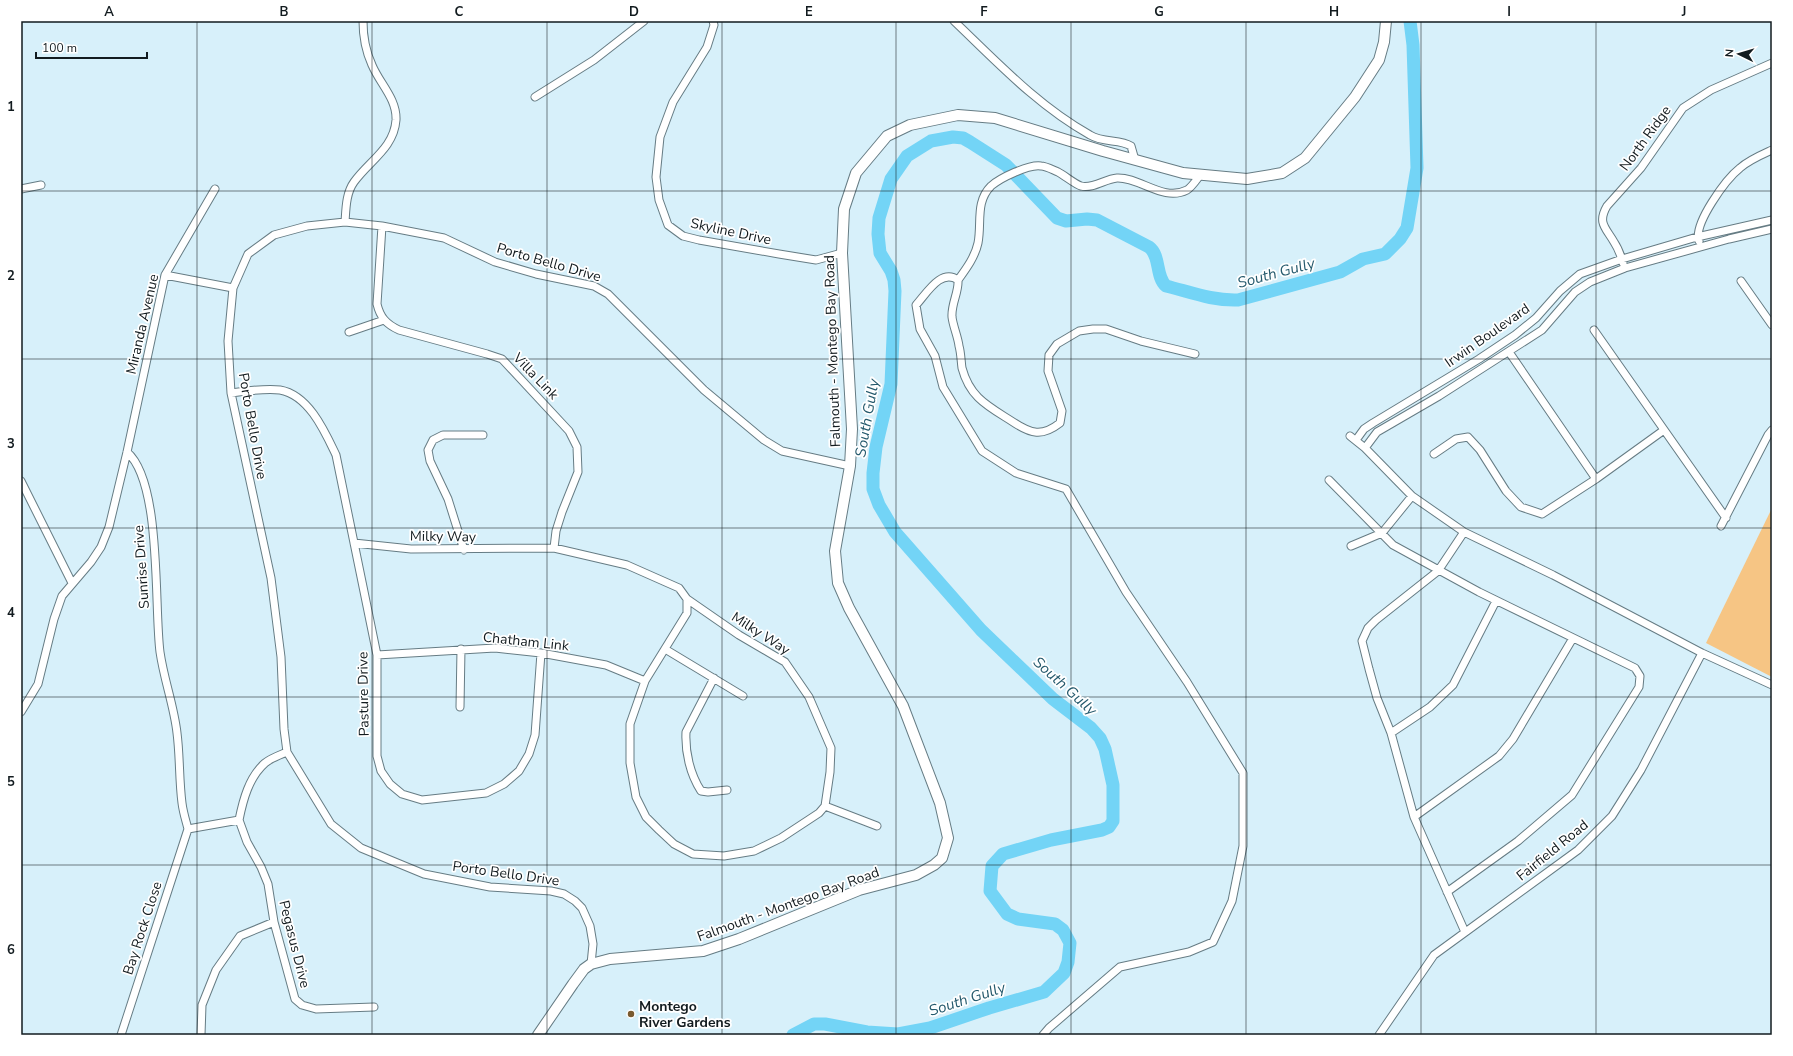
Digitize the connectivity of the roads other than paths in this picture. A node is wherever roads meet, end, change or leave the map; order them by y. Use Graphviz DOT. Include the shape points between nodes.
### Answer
graph roads {
  1 [pos="363,21"];
  2 [pos="644,21"];
  3 [pos="713,21"];
  4 [pos="954,21"];
  5 [pos="1386,21"];
  6 [pos="1772,63"];
  7 [pos="535,97"];
  8 [pos="1772,150"];
  9 [pos="1135,160"];
  10 [pos="1201,174"];
  11 [pos="41,185"];
  12 [pos="21,189"];
  13 [pos="215,189"];
  14 [pos="1772,220"];
  15 [pos="345,222"];
  16 [pos="382,226"];
  17 [pos="1772,229"];
  18 [pos="1697,237"];
  19 [pos="1700,247"];
  20 [pos="842,253"];
  21 [pos="1622,259"];
  22 [pos="1625,268"];
  23 [pos="165,275"];
  24 [pos="958,280"];
  25 [pos="1741,281"];
  26 [pos="233,288"];
  27 [pos="1553,300"];
  28 [pos="1561,308"];
  29 [pos="384,320"];
  30 [pos="1772,324"];
  31 [pos="1594,330"];
  32 [pos="349,332"];
  33 [pos="1515,335"];
  34 [pos="1522,344"];
  35 [pos="1509,352"];
  36 [pos="1195,354"];
  37 [pos="1433,387"];
  38 [pos="231,393"];
  39 [pos="1439,396"];
  40 [pos="1664,430"];
  41 [pos="1772,430"];
  42 [pos="483,435"];
  43 [pos="1365,448"];
  44 [pos="127,452"];
  45 [pos="1434,454"];
  46 [pos="850,466"];
  47 [pos="1596,479"];
  48 [pos="1329,480"];
  49 [pos="21,481"];
  50 [pos="1412,496"];
  51 [pos="1726,518"];
  52 [pos="1721,526"];
  53 [pos="1464,532"];
  54 [pos="1382,533"];
  55 [pos="354,543"];
  56 [pos="1351,546"];
  57 [pos="554,548"];
  58 [pos="464,550"];
  59 [pos="1438,571"];
  60 [pos="72,583"];
  61 [pos="687,599"];
  62 [pos="1496,600"];
  63 [pos="1572,638"];
  64 [pos="462,649"];
  65 [pos="665,649"];
  66 [pos="540,653"];
  67 [pos="1702,654"];
  68 [pos="377,655"];
  69 [pos="714,678"];
  70 [pos="645,681"];
  71 [pos="1772,685"];
  72 [pos="743,696"];
  73 [pos="460,707"];
  74 [pos="21,712"];
  75 [pos="1391,733"];
  76 [pos="287,752"];
  77 [pos="727,790"];
  78 [pos="825,806"];
  79 [pos="1414,817"];
  80 [pos="239,820"];
  81 [pos="877,826"];
  82 [pos="188,829"];
  83 [pos="1447,892"];
  84 [pos="274,922"];
  85 [pos="1464,932"];
  86 [pos="591,964"];
  87 [pos="374,1007"];
  88 [pos="122,1035"];
  89 [pos="201,1035"];
  90 [pos="538,1035"];
  91 [pos="1043,1035"];
  92 [pos="1379,1035"];
  1 -- 15 [label="street" via="363,35 371,65 394,105 396,120 393,135 385,149 354,183 346,202"];
  2 -- 7 [label="street" via="594,60"];
  3 -- 20 [label="street, Skyline Drive" via="714,25 706,47 673,102 660,137 656,177 659,200 668,225 683,236 699,240 816,260"];
  4 -- 9 [label="street" via="1044,105 1092,136 1125,142 1131,146"];
  5 -- 10 [label="main road, Falmouth - Montego Bay Road" via="1379,60 1355,97 1305,158 1282,173 1255,178"];
  6 -- 21 [label="street, North Ridge" via="1711,90 1683,108 1641,168 1608,206 1604,212 1604,228"];
  8 -- 18 [label="street" via="1744,164 1733,175 1703,216"];
  9 -- 10 [label="main road, Falmouth - Montego Bay Road" via="1183,173"];
  9 -- 20 [label="main road, Falmouth - Montego Bay Road" via="996,118 958,115 910,126 887,136 856,173 844,209"];
  10 -- 24 [label="street" via="1187,190 1174,193 1153,190 1134,181 1116,178 1099,184 1081,186 1041,166 1022,169 993,184 985,192 980,204 978,245"];
  11 -- 12 [label="street"];
  13 -- 23 [label="street, Miranda Avenue"];
  14 -- 18 [label="street, Irwin Boulevard"];
  15 -- 16 [label="street, Porto Bello Drive"];
  15 -- 26 [label="street, Porto Bello Drive" via="307,226 274,235 248,254"];
  16 -- 29 [label="street" via="377,304"];
  16 -- 46 [label="street, Porto Bello Drive" via="444,238 496,262 536,274 594,286 608,294 704,390 764,440 782,451"];
  17 -- 19 [label="street, Irwin Boulevard"];
  18 -- 19 [label="street"];
  18 -- 21 [label="street, Irwin Boulevard"];
  19 -- 22 [label="street, Irwin Boulevard"];
  20 -- 46 [label="main road, Falmouth - Montego Bay Road" via="852,429"];
  21 -- 22 [label="street, North Ridge"];
  21 -- 27 [label="street, Irwin Boulevard" via="1580,274"];
  22 -- 28 [label="street, Irwin Boulevard" via="1590,282 1575,292"];
  23 -- 26 [label="street"];
  23 -- 44 [label="street, Miranda Avenue"];
  24 -- 36 [label="street" via="952,317 966,381 986,404 1024,430 1039,433 1049,431 1060,424 1062,411 1048,371 1049,355 1058,344 1079,331 1106,329 1141,341"];
  24 -- 91 [label="street" via="948,276 935,282 916,305 920,329 935,356 943,387 982,451 1016,473 1066,489 1126,592 1187,682 1243,773 1243,846 1232,901 1213,942 1189,952 1120,967"];
  25 -- 30 [label="street"];
  26 -- 38 [label="street, Porto Bello Drive" via="228,341"];
  27 -- 28 [label="street"];
  27 -- 33 [label="street, Irwin Boulevard"];
  28 -- 34 [label="street, Irwin Boulevard" via="1542,330"];
  29 -- 32 [label="street"];
  29 -- 57 [label="street, Villa Link" via="399,330 502,359 569,431 577,447 578,472 562,512"];
  31 -- 40 [label="street"];
  33 -- 34 [label="street"];
  33 -- 37 [label="street, Irwin Boulevard"];
  34 -- 35 [label="street, Irwin Boulevard"];
  35 -- 39 [label="street, Irwin Boulevard"];
  35 -- 47 [label="street"];
  37 -- 39 [label="street"];
  37 -- 43 [label="street, Irwin Boulevard" via="1353,438"];
  38 -- 55 [label="street, Pasture Drive" via="261,389 282,390 299,398 323,426 336,456"];
  38 -- 76 [label="street, Porto Bello Drive" via="271,578 281,657"];
  39 -- 43 [label="street, Irwin Boulevard" via="1377,432"];
  40 -- 47 [label="street"];
  40 -- 51 [label="street"];
  41 -- 51 [label="street"];
  42 -- 58 [label="street" via="443,435 433,440 428,450 430,461 448,499"];
  43 -- 50 [label="street"];
  44 -- 60 [label="street, Sunrise Drive" via="109,527 101,547"];
  44 -- 82 [label="street, Sunrise Drive" via="136,462 145,483 154,538 160,652 177,732 182,803"];
  45 -- 47 [label="street" via="1456,439 1468,438 1480,450 1506,490 1521,507 1542,514"];
  46 -- 86 [label="main road, Falmouth - Montego Bay Road" via="834,551 838,583 903,706 940,803 948,838 942,858 934,866 916,875 859,890 703,951 610,959"];
  48 -- 54 [label="street"];
  49 -- 60 [label="street"];
  50 -- 53 [label="street"];
  50 -- 54 [label="street"];
  51 -- 52 [label="street"];
  53 -- 59 [label="street"];
  53 -- 67 [label="street"];
  54 -- 56 [label="street"];
  54 -- 59 [label="street" via="1393,545"];
  55 -- 58 [label="street, Milky Way" via="411,549"];
  55 -- 68 [label="street, Pasture Drive"];
  57 -- 58 [label="street, Milky Way"];
  57 -- 61 [label="street, Milky Way" via="627,565 673,584"];
  59 -- 62 [label="street"];
  59 -- 75 [label="street" via="1376,620 1368,628 1362,641 1377,698"];
  60 -- 74 [label="street, Sunrise Drive" via="62,596 54,619 38,684"];
  61 -- 65 [label="street" via="687,613"];
  61 -- 78 [label="street, Milky Way" via="784,662 809,697 831,748"];
  62 -- 63 [label="street"];
  62 -- 75 [label="street" via="1453,685 1430,707"];
  63 -- 79 [label="street" via="1513,738 1499,756"];
  63 -- 83 [label="street" via="1635,668 1640,676 1639,687 1572,795 1518,841"];
  64 -- 66 [label="street, Chatham Link" via="495,648"];
  64 -- 68 [label="street, Chatham Link"];
  64 -- 73 [label="street"];
  65 -- 69 [label="street"];
  65 -- 70 [label="street"];
  66 -- 68 [label="street, Pasture Drive" via="535,735 529,754 519,771 504,784 486,793 422,800 402,794 390,784 381,771 377,756"];
  66 -- 70 [label="street, Chatham Link" via="606,665"];
  67 -- 71 [label="street"];
  67 -- 85 [label="street, Fairfield Road" via="1641,770 1612,816 1578,850"];
  69 -- 72 [label="street"];
  69 -- 77 [label="street" via="686,732 685,741 691,767 701,790"];
  70 -- 78 [label="street" via="630,724 630,763 636,797 646,817 674,844 693,854 724,856 754,851 781,838 819,813"];
  75 -- 79 [label="street"];
  76 -- 80 [label="street" via="265,763 253,776"];
  76 -- 86 [label="street, Porto Bello Drive" via="331,824 361,848 424,874 490,887 551,891 564,894 575,901 582,908 590,926 593,944"];
  78 -- 81 [label="street"];
  79 -- 83 [label="street"];
  80 -- 82 [label="street"];
  80 -- 84 [label="street, Pegasus Drive" via="268,884"];
  82 -- 88 [label="street, Bay Rock Close"];
  83 -- 85 [label="street"];
  84 -- 87 [label="street, Pegasus Drive" via="295,998 302,1005 316,1009"];
  84 -- 89 [label="street" via="240,936 216,970 202,1005"];
  85 -- 92 [label="street, Fairfield Road" via="1434,955"];
  86 -- 90 [label="main road" via="584,969"];
}
